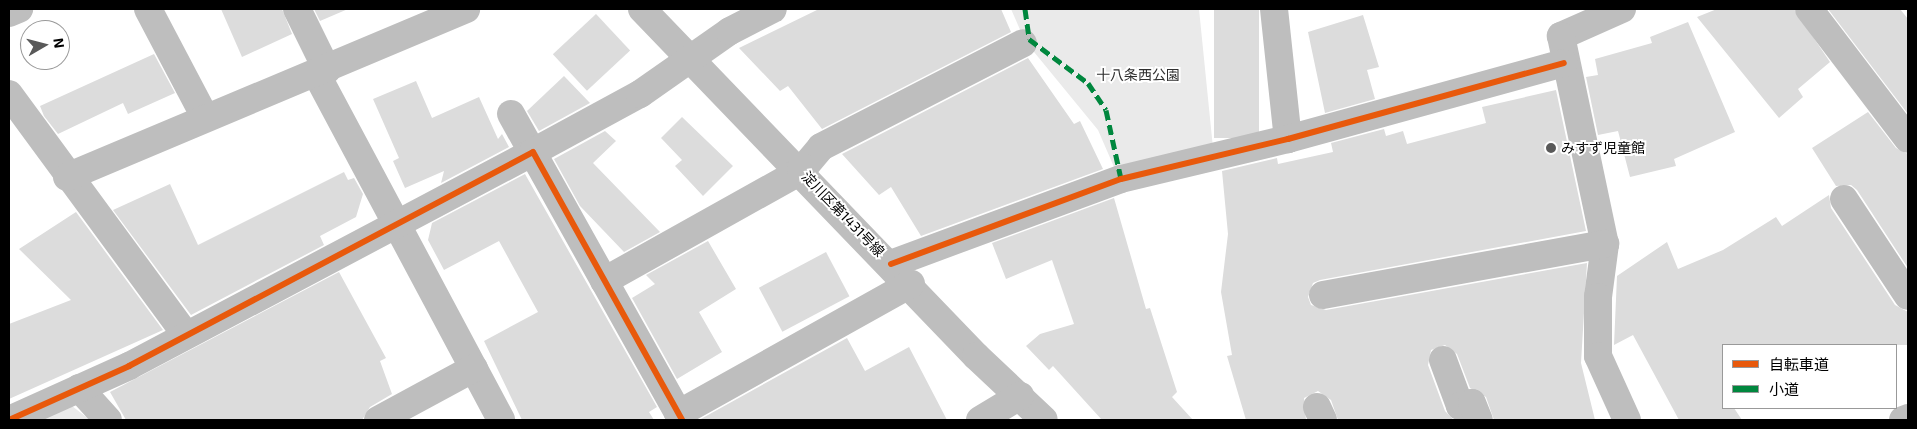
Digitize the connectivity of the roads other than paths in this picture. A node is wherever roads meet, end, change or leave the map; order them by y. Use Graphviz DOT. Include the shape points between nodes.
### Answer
graph roads {
  1 [pos="19,9"];
  2 [pos="148,9"];
  3 [pos="297,9"];
  4 [pos="466,9"];
  5 [pos="642,9"];
  6 [pos="773,9"];
  7 [pos="1274,9"];
  8 [pos="1622,9"];
  9 [pos="1809,9"];
  10 [pos="9,13"];
  11 [pos="1023,43"];
  12 [pos="692,60"];
  13 [pos="1564,62"];
  14 [pos="322,73"];
  15 [pos="9,94"];
  16 [pos="511,114"];
  17 [pos="205,116"];
  18 [pos="1288,139"];
  19 [pos="1908,139"];
  20 [pos="533,152"];
  21 [pos="801,171"];
  22 [pos="66,177"];
  23 [pos="1844,199"];
  24 [pos="397,224"];
  25 [pos="1605,244"];
  26 [pos="891,264"];
  27 [pos="604,281"];
  28 [pos="911,284"];
  29 [pos="1323,295"];
  30 [pos="1908,296"];
  31 [pos="186,335"];
  32 [pos="1443,360"];
  33 [pos="474,368"];
  34 [pos="79,388"];
  35 [pos="1020,396"];
  36 [pos="680,417"];
  37 [pos="1908,418"];
  38 [pos="9,420"];
  39 [pos="108,420"];
  40 [pos="378,420"];
  41 [pos="502,420"];
  42 [pos="980,420"];
  43 [pos="1044,420"];
  44 [pos="1479,420"];
  45 [pos="1627,420"];
  46 [pos="1903,420"];
  1 -- 10 [label="street"];
  2 -- 17 [label="street"];
  3 -- 14 [label="street"];
  4 -- 14 [label="street"];
  5 -- 12 [label="street, 淀川区第1431号線"];
  6 -- 12 [label="street" via="730,31"];
  7 -- 18 [label="street"];
  8 -- 13 [label="street" via="1561,36"];
  9 -- 19 [label="street"];
  11 -- 21 [label="street" via="821,147"];
  12 -- 20 [label="street"];
  12 -- 21 [label="street, 淀川区第1431号線"];
  13 -- 18 [label="street"];
  13 -- 25 [label="street"];
  14 -- 17 [label="street"];
  14 -- 24 [label="street"];
  15 -- 22 [label="street"];
  16 -- 20 [label="street"];
  17 -- 22 [label="street"];
  18 -- 26 [label="street" via="1121,179"];
  20 -- 24 [label="street"];
  20 -- 27 [label="street"];
  21 -- 26 [label="street, 淀川区第1431号線"];
  21 -- 27 [label="street"];
  22 -- 31 [label="street"];
  23 -- 30 [label="street"];
  24 -- 31 [label="street"];
  24 -- 33 [label="street"];
  25 -- 29 [label="street"];
  25 -- 45 [label="street" via="1598,297 1598,356"];
  26 -- 28 [label="street, 淀川区第1431号線"];
  27 -- 36 [label="street"];
  28 -- 35 [label="street, 淀川区第1431号線" via="976,356"];
  28 -- 36 [label="street"];
  31 -- 34 [label="street"];
  32 -- 44 [label="street" via="1460,406 1472,402"];
  33 -- 40 [label="street"];
  33 -- 41 [label="street"];
  34 -- 38 [label="street"];
  34 -- 39 [label="street"];
  35 -- 42 [label="street"];
  35 -- 43 [label="street, 淀川区第1431号線"];
  37 -- 46 [label="street"];
}
